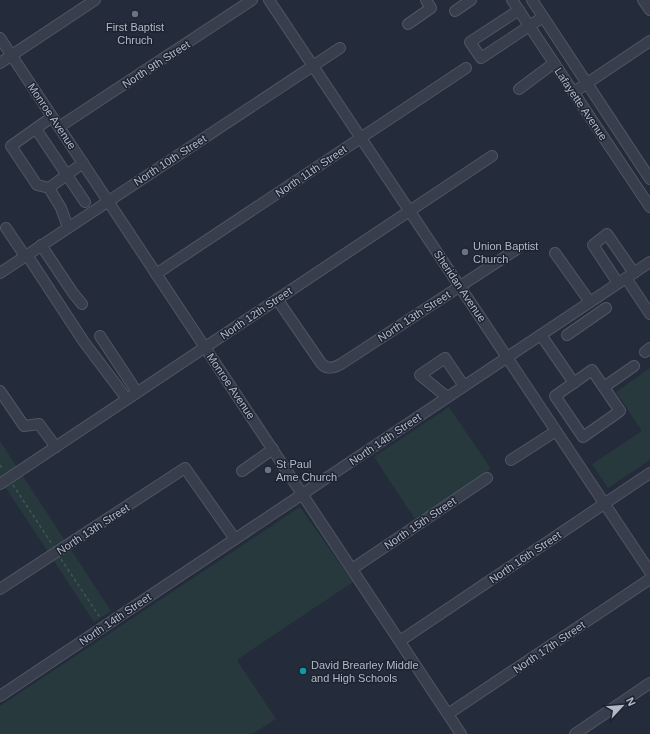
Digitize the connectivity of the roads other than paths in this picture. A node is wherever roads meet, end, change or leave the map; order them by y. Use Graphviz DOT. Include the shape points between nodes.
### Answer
graph roads {
  1 [pos="95,0"];
  2 [pos="252,0"];
  3 [pos="269,0"];
  4 [pos="426,0"];
  5 [pos="471,0"];
  6 [pos="512,0"];
  7 [pos="532,0"];
  8 [pos="643,0"];
  9 [pos="519,10"];
  10 [pos="650,10"];
  11 [pos="455,11"];
  12 [pos="543,17"];
  13 [pos="408,24"];
  14 [pos="529,26"];
  15 [pos="0,38"];
  16 [pos="650,41"];
  17 [pos="340,48"];
  18 [pos="12,56"];
  19 [pos="0,63"];
  20 [pos="554,63"];
  21 [pos="313,66"];
  22 [pos="466,68"];
  23 [pos="587,83"];
  24 [pos="519,90"];
  25 [pos="574,92"];
  26 [pos="52,117"];
  27 [pos="59,127"];
  28 [pos="36,129"];
  29 [pos="361,138"];
  30 [pos="492,156"];
  31 [pos="83,163"];
  32 [pos="67,175"];
  33 [pos="650,179"];
  34 [pos="49,188"];
  35 [pos="647,195"];
  36 [pos="108,201"];
  37 [pos="85,202"];
  38 [pos="650,207"];
  39 [pos="410,211"];
  40 [pos="68,227"];
  41 [pos="6,228"];
  42 [pos="41,245"];
  43 [pos="517,249"];
  44 [pos="555,253"];
  45 [pos="26,256"];
  46 [pos="649,264"];
  47 [pos="0,273"];
  48 [pos="156,274"];
  49 [pos="626,278"];
  50 [pos="460,286"];
  51 [pos="277,299"];
  52 [pos="589,303"];
  53 [pos="82,304"];
  54 [pos="606,308"];
  55 [pos="650,314"];
  56 [pos="596,315"];
  57 [pos="541,334"];
  58 [pos="567,335"];
  59 [pos="100,336"];
  60 [pos="205,347"];
  61 [pos="507,357"];
  62 [pos="634,366"];
  63 [pos="574,383"];
  64 [pos="464,386"];
  65 [pos="604,387"];
  66 [pos="0,391"];
  67 [pos="137,392"];
  68 [pos="447,397"];
  69 [pos="127,399"];
  70 [pos="556,431"];
  71 [pos="56,447"];
  72 [pos="273,449"];
  73 [pos="511,460"];
  74 [pos="242,471"];
  75 [pos="650,473"];
  76 [pos="487,478"];
  77 [pos="0,484"];
  78 [pos="302,494"];
  79 [pos="605,504"];
  80 [pos="235,539"];
  81 [pos="352,569"];
  82 [pos="650,572"];
  83 [pos="650,579"];
  84 [pos="0,589"];
  85 [pos="400,641"];
  86 [pos="650,683"];
  87 [pos="0,696"];
  88 [pos="448,714"];
  89 [pos="461,734"];
  90 [pos="574,734"];
  1 -- 18 [label="street"];
  2 -- 27 [label="street, North 9th Street"];
  3 -- 21 [label="street, Sheridan Avenue"];
  4 -- 13 [label="street" via="431,8"];
  5 -- 11 [label="street"];
  6 -- 9 [label="street, Lafayette Avenue"];
  7 -- 12 [label="street"];
  8 -- 10 [label="street"];
  9 -- 14 [label="street, Lafayette Avenue"];
  9 -- 14 [label="street" via="470,42 481,58"];
  12 -- 14 [label="street"];
  12 -- 23 [label="street"];
  14 -- 20 [label="street, Lafayette Avenue"];
  15 -- 18 [label="street, Monroe Avenue"];
  16 -- 23 [label="street"];
  17 -- 21 [label="street, North 10th Street"];
  18 -- 19 [label="street"];
  18 -- 26 [label="street, Monroe Avenue"];
  20 -- 24 [label="street"];
  20 -- 25 [label="street, Lafayette Avenue"];
  21 -- 29 [label="street, Sheridan Avenue"];
  21 -- 36 [label="street, North 10th Street"];
  22 -- 29 [label="street, North 11th Street"];
  23 -- 25 [label="street"];
  23 -- 33 [label="street"];
  25 -- 35 [label="street, Lafayette Avenue"];
  26 -- 27 [label="street, Monroe Avenue"];
  26 -- 28 [label="street"];
  27 -- 31 [label="street, Monroe Avenue"];
  28 -- 32 [label="street"];
  28 -- 34 [label="street" via="11,146 37,185"];
  29 -- 39 [label="street, Sheridan Avenue"];
  29 -- 48 [label="street, North 11th Street"];
  30 -- 39 [label="street, North 12th Street"];
  31 -- 32 [label="street"];
  31 -- 36 [label="street, Monroe Avenue"];
  32 -- 34 [label="street"];
  32 -- 37 [label="street"];
  34 -- 40 [label="street" via="61,208"];
  35 -- 38 [label="street, Lafayette Avenue"];
  36 -- 40 [label="street, North 10th Street"];
  36 -- 48 [label="street, Monroe Avenue"];
  39 -- 50 [label="street, Sheridan Avenue"];
  39 -- 51 [label="street, North 12th Street"];
  40 -- 42 [label="street, North 10th Street"];
  41 -- 45 [label="street"];
  42 -- 45 [label="street, North 10th Street"];
  42 -- 53 [label="street"];
  43 -- 50 [label="street, North 13th Street"];
  44 -- 52 [label="street"];
  45 -- 47 [label="street, North 10th Street"];
  45 -- 69 [label="street" via="84,342"];
  46 -- 49 [label="street, North 14th Street"];
  48 -- 60 [label="street, Monroe Avenue"];
  49 -- 52 [label="street, North 14th Street"];
  49 -- 55 [label="street"];
  50 -- 51 [label="street, North 13th Street" via="341,364 329,368 320,363"];
  50 -- 61 [label="street, Sheridan Avenue"];
  51 -- 60 [label="street, North 12th Street"];
  52 -- 56 [label="street"];
  52 -- 57 [label="street, North 14th Street"];
  54 -- 56 [label="street"];
  56 -- 58 [label="street"];
  57 -- 61 [label="street, North 14th Street"];
  57 -- 63 [label="street"];
  59 -- 67 [label="street"];
  60 -- 67 [label="street, North 12th Street"];
  60 -- 72 [label="street, Monroe Avenue"];
  61 -- 64 [label="street, North 14th Street"];
  61 -- 70 [label="street, Sheridan Avenue"];
  62 -- 65 [label="street"];
  63 -- 65 [label="street" via="592,370"];
  63 -- 65 [label="street" via="555,396 583,437 620,411"];
  64 -- 68 [label="street, North 14th Street"];
  64 -- 68 [label="street" via="445,358 420,375"];
  66 -- 71 [label="street" via="24,426 39,424"];
  67 -- 69 [label="street, North 12th Street"];
  68 -- 78 [label="street, North 14th Street"];
  69 -- 71 [label="street, North 12th Street"];
  70 -- 73 [label="street"];
  70 -- 79 [label="street, Sheridan Avenue"];
  71 -- 77 [label="street, North 12th Street"];
  72 -- 74 [label="street"];
  72 -- 78 [label="street, Monroe Avenue"];
  75 -- 79 [label="street, North 16th Street"];
  76 -- 81 [label="street, North 15th Street"];
  78 -- 80 [label="street, North 14th Street"];
  78 -- 81 [label="street, Monroe Avenue"];
  79 -- 82 [label="street, Sheridan Avenue"];
  79 -- 85 [label="street, North 16th Street"];
  80 -- 84 [label="street, North 13th Street" via="185,468"];
  80 -- 87 [label="street, North 14th Street"];
  81 -- 85 [label="street, Monroe Avenue"];
  83 -- 88 [label="street, North 17th Street"];
  85 -- 88 [label="street, Monroe Avenue"];
  86 -- 90 [label="street"];
  88 -- 89 [label="street, Monroe Avenue"];
}
